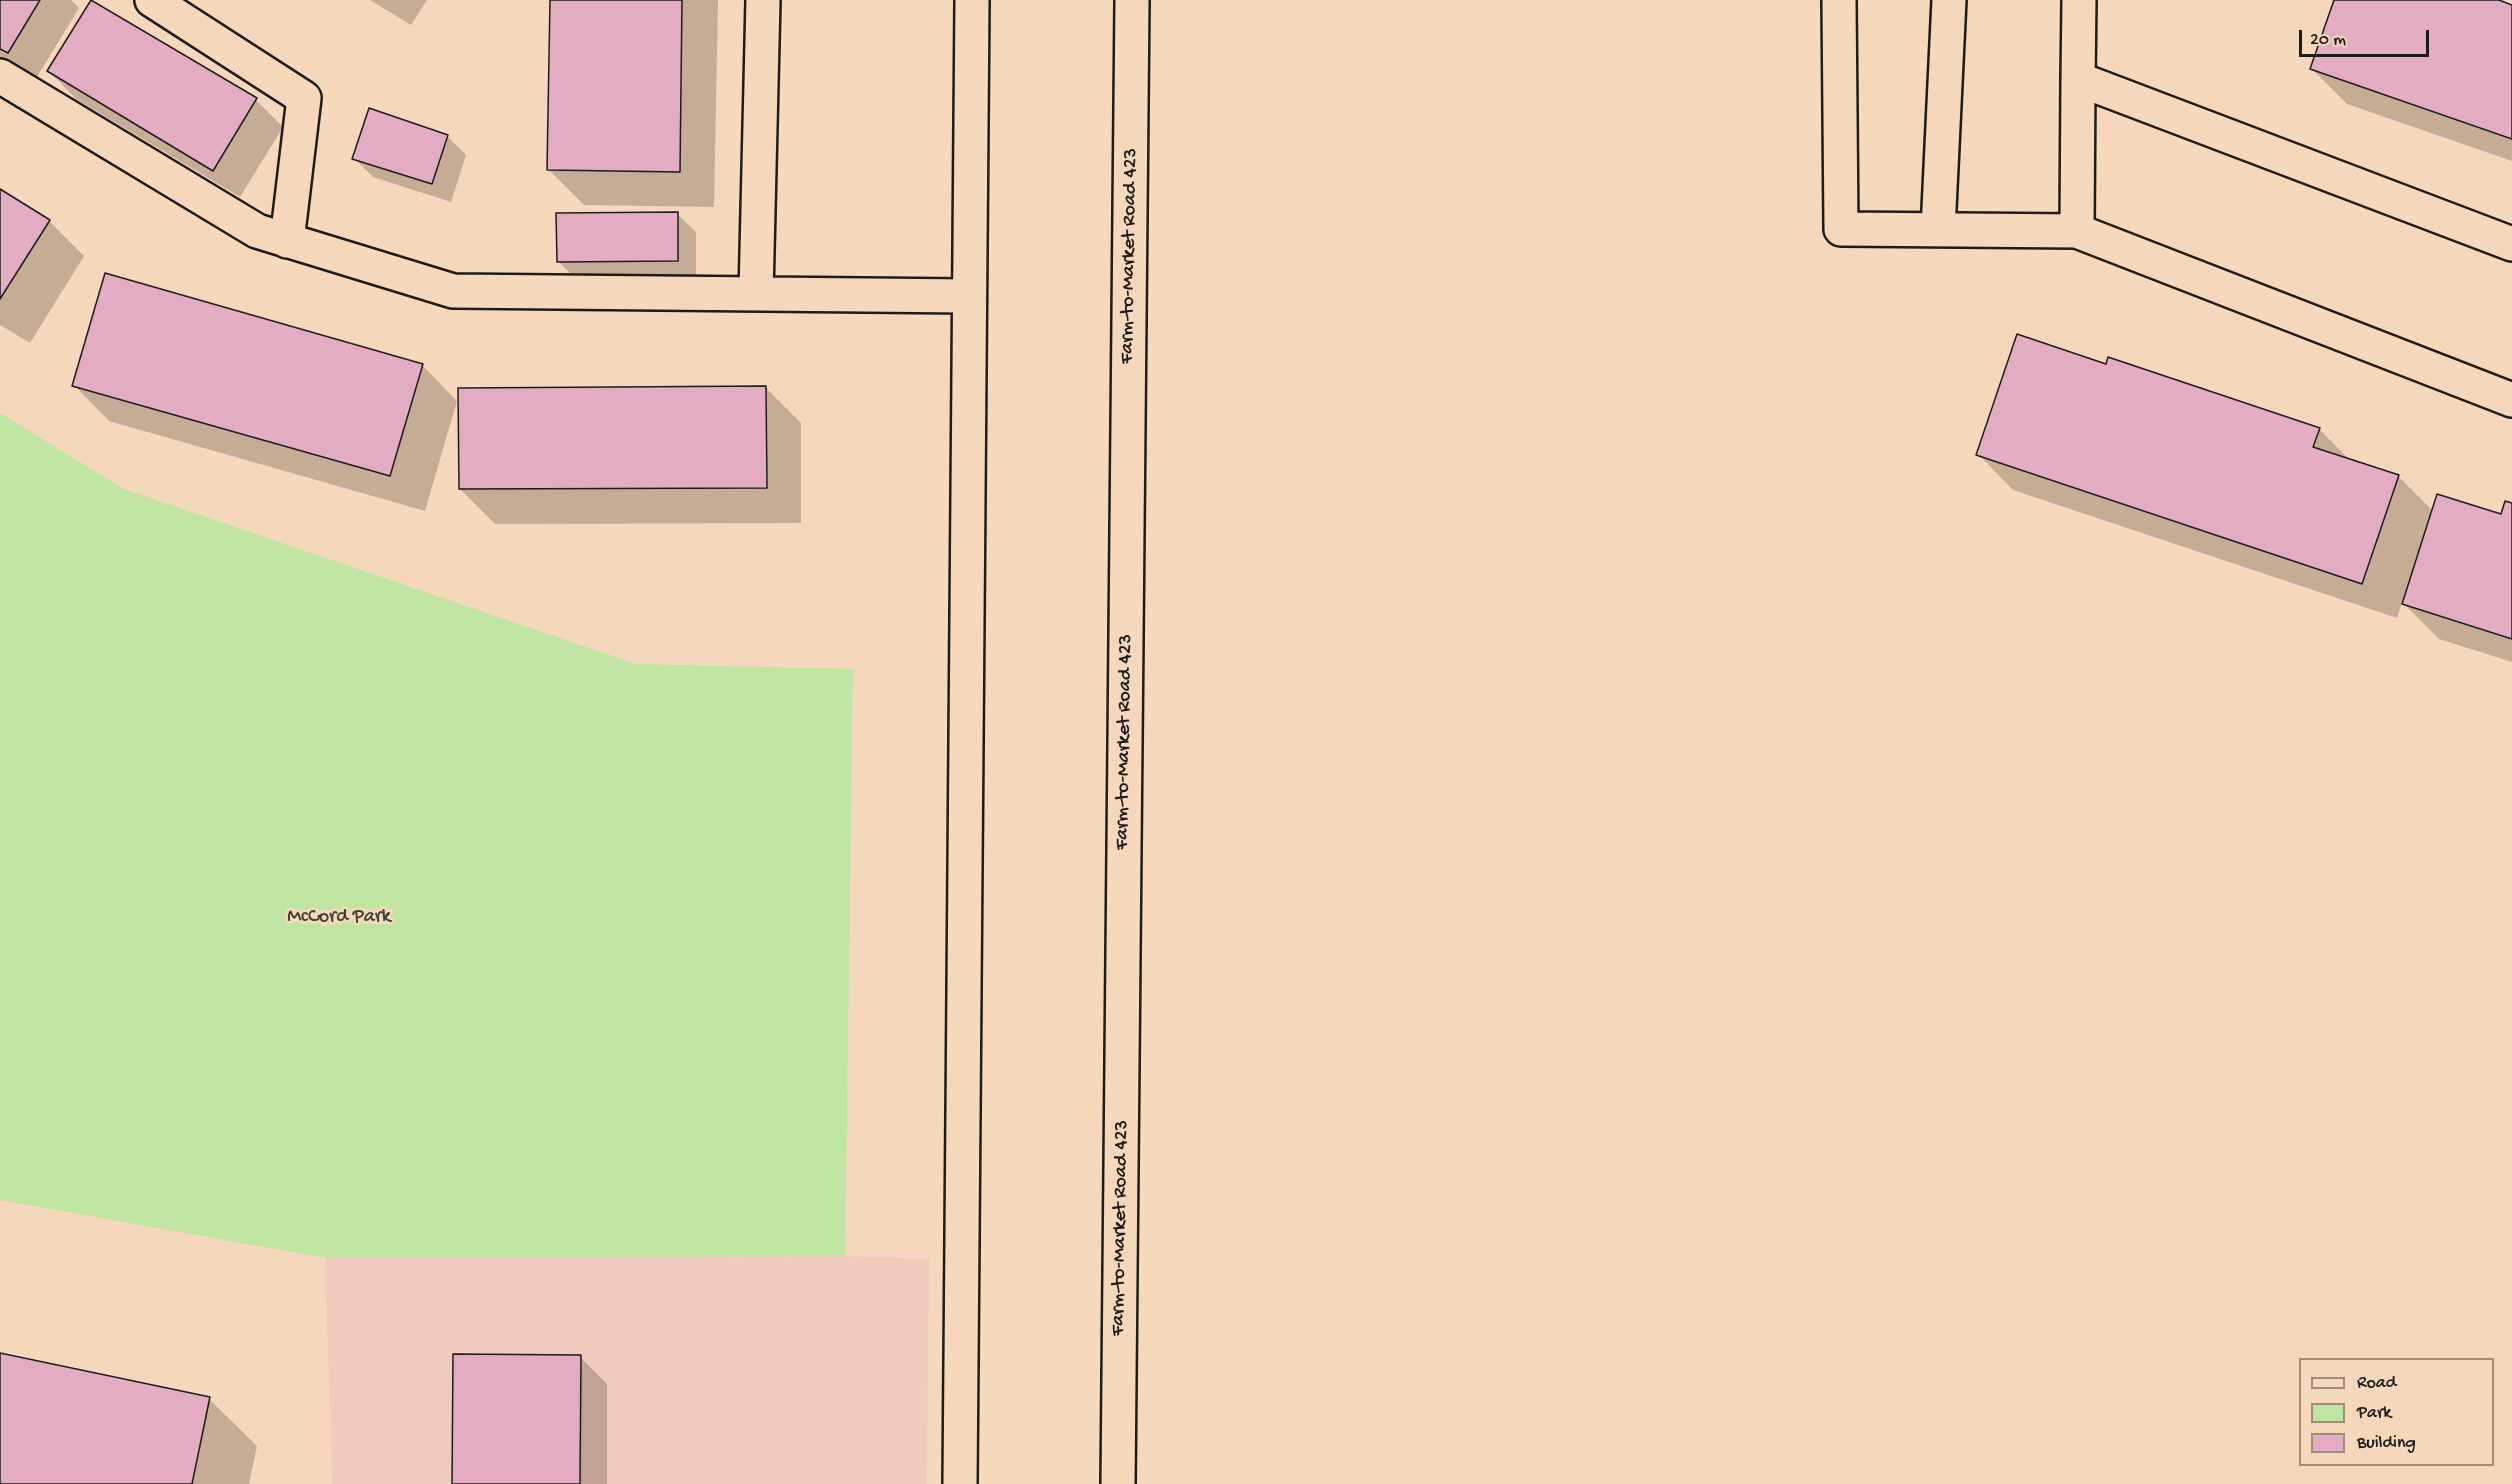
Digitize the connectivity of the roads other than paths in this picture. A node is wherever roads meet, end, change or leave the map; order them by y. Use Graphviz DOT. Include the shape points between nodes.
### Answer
graph roads {
  1 [pos="152,0"];
  2 [pos="763,0"];
  3 [pos="972,0"];
  4 [pos="1132,0"];
  5 [pos="1839,0"];
  6 [pos="1948,0"];
  7 [pos="2079,0"];
  8 [pos="0,76"];
  9 [pos="2078,79"];
  10 [pos="1938,230"];
  11 [pos="2077,231"];
  12 [pos="287,241"];
  13 [pos="2512,244"];
  14 [pos="756,294"];
  15 [pos="968,296"];
  16 [pos="2512,400"];
  17 [pos="960,1484"];
  18 [pos="1118,1484"];
  1 -- 12 [label="main road" via="304,98"];
  2 -- 14 [label="main road"];
  3 -- 15 [label="main road"];
  4 -- 18 [label="main road, Farm-to-Market Road 423"];
  5 -- 10 [label="main road" via="1841,229"];
  6 -- 10 [label="main road"];
  7 -- 9 [label="main road"];
  8 -- 12 [label="main road" via="256,231"];
  9 -- 11 [label="main road"];
  9 -- 13 [label="main road"];
  10 -- 11 [label="main road"];
  11 -- 16 [label="main road"];
  12 -- 14 [label="main road" via="453,291"];
  14 -- 15 [label="main road"];
  15 -- 17 [label="main road"];
}
